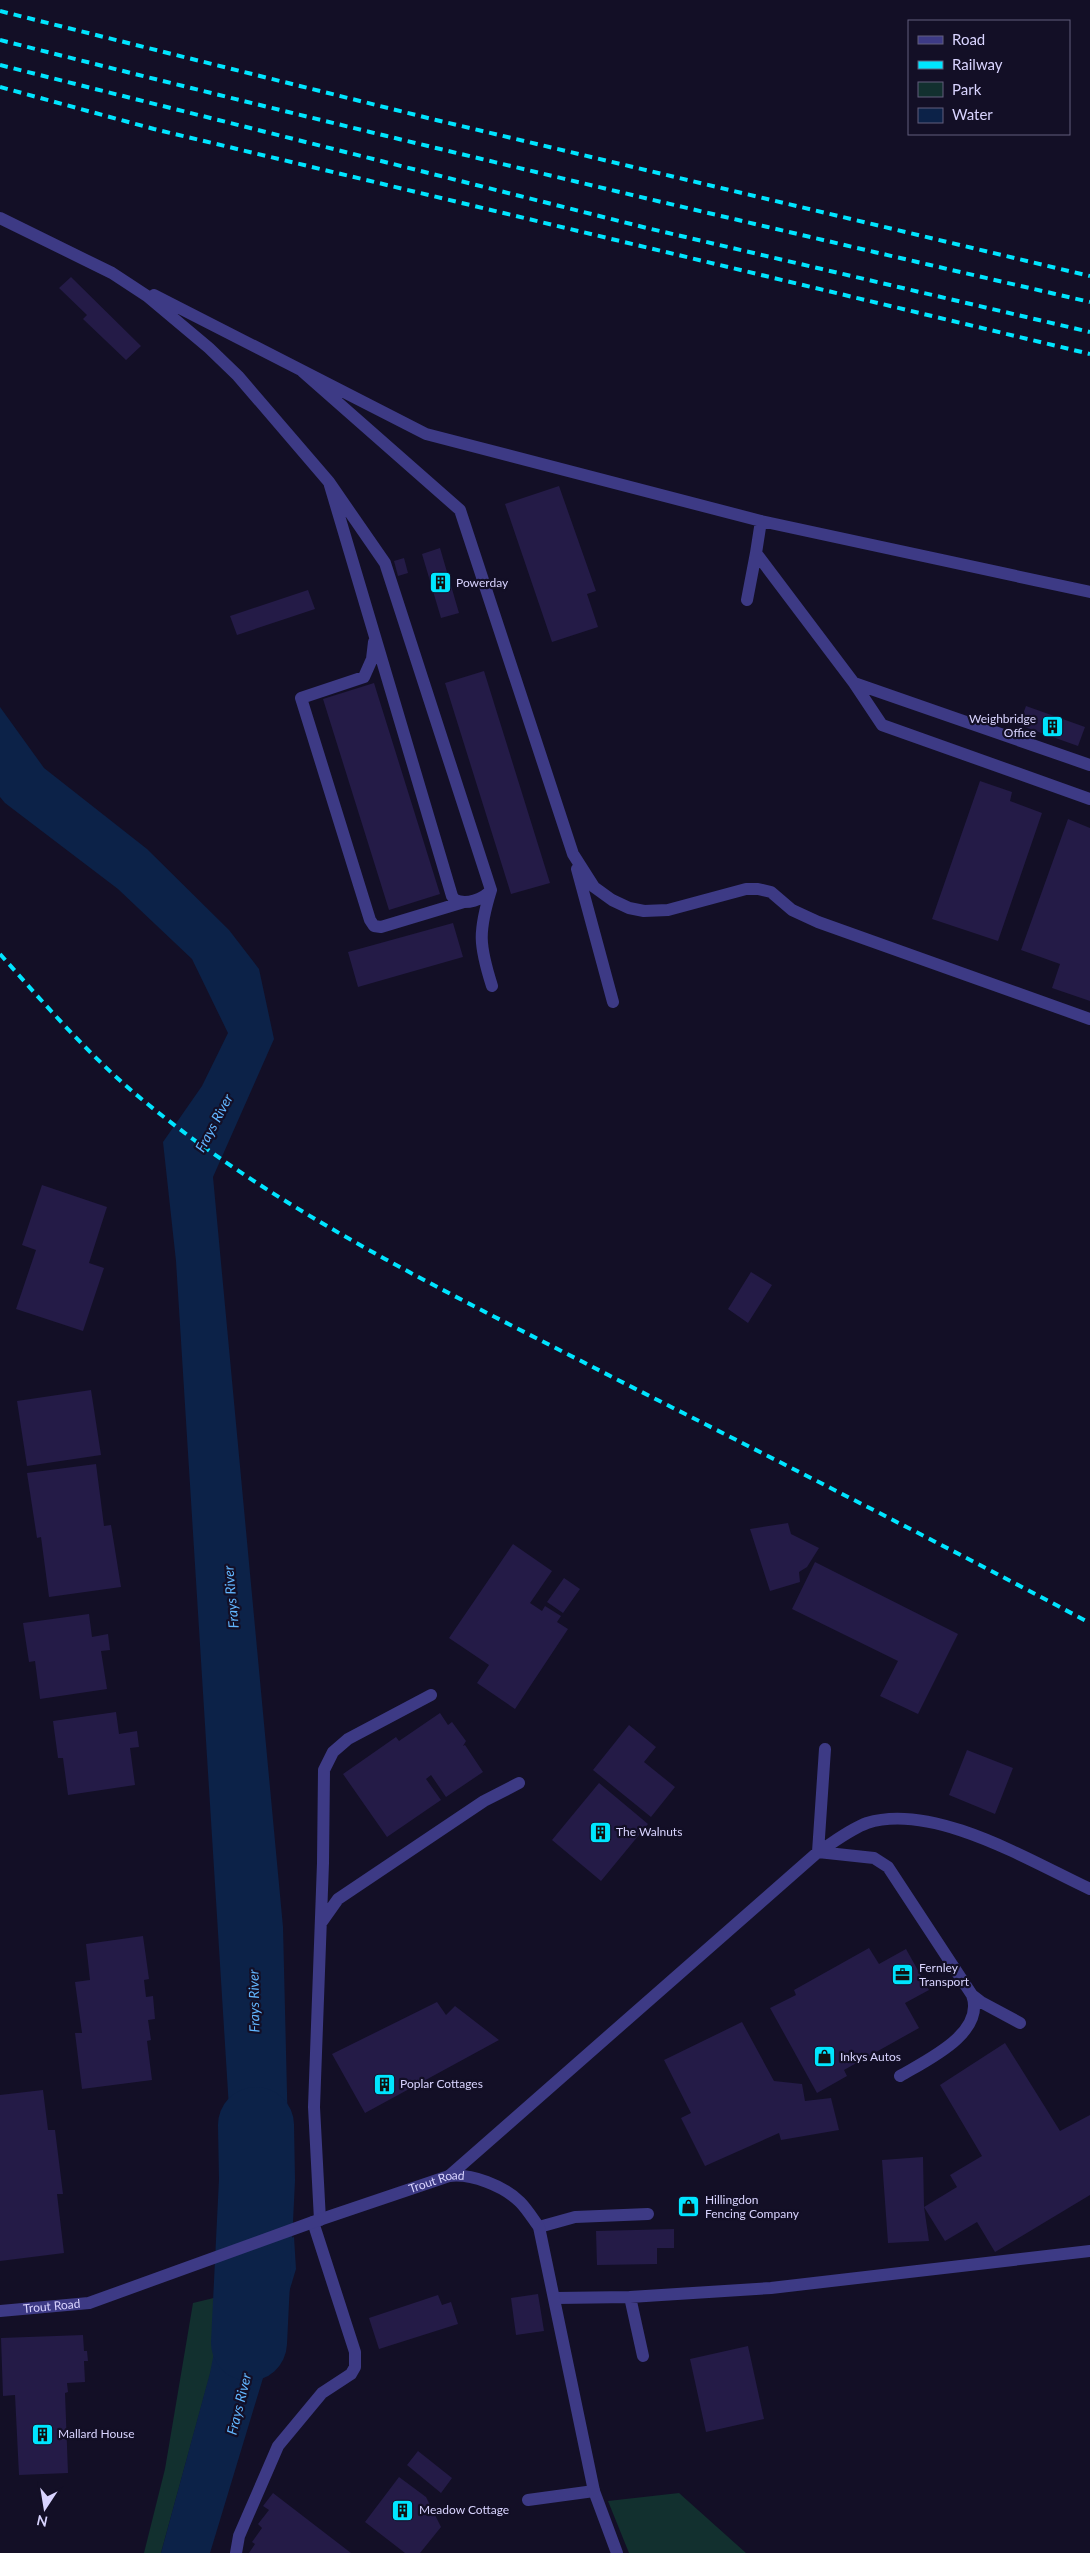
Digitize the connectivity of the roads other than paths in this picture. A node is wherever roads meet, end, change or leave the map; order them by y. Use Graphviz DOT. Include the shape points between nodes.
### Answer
graph roads {
  1 [pos="0,218"];
  2 [pos="131,283"];
  3 [pos="302,371"];
  4 [pos="329,482"];
  5 [pos="761,522"];
  6 [pos="756,553"];
  7 [pos="1090,592"];
  8 [pos="747,600"];
  9 [pos="375,637"];
  10 [pos="854,683"];
  11 [pos="1090,765"];
  12 [pos="1090,799"];
  13 [pos="573,854"];
  14 [pos="491,890"];
  15 [pos="464,902"];
  16 [pos="492,986"];
  17 [pos="613,1002"];
  18 [pos="1090,1020"];
  19 [pos="431,1695"];
  20 [pos="825,1749"];
  21 [pos="519,1783"];
  22 [pos="818,1852"];
  23 [pos="1090,1889"];
  24 [pos="321,1923"];
  25 [pos="972,1995"];
  26 [pos="1020,2023"];
  27 [pos="900,2076"];
  28 [pos="449,2176"];
  29 [pos="648,2214"];
  30 [pos="316,2221"];
  31 [pos="539,2227"];
  32 [pos="1090,2251"];
  33 [pos="630,2297"];
  34 [pos="556,2298"];
  35 [pos="0,2311"];
  36 [pos="643,2356"];
  37 [pos="594,2491"];
  38 [pos="528,2500"];
  39 [pos="236,2553"];
  40 [pos="617,2553"];
  1 -- 2 [label="street"];
  2 -- 3 [label="street"];
  2 -- 4 [label="street" via="238,376"];
  3 -- 5 [label="street" via="426,434"];
  3 -- 13 [label="street" via="460,510"];
  4 -- 9 [label="street"];
  4 -- 14 [label="street" via="385,563"];
  5 -- 6 [label="street"];
  5 -- 7 [label="street"];
  6 -- 8 [label="street"];
  6 -- 10 [label="street"];
  9 -- 15 [label="street" via="452,896 454,900"];
  9 -- 15 [label="street" via="372,659 364,677 301,698 370,920 374,926 381,927"];
  10 -- 11 [label="street"];
  10 -- 12 [label="street" via="882,725"];
  13 -- 17 [label="street"];
  13 -- 18 [label="street" via="594,887 629,908 652,912 746,889 770,892 792,910 818,922"];
  14 -- 15 [label="street" via="483,897"];
  14 -- 16 [label="street" via="480,939"];
  19 -- 24 [label="street" via="348,1739 327,1760 324,1770"];
  20 -- 22 [label="street"];
  21 -- 24 [label="street" via="484,1801 338,1900"];
  22 -- 23 [label="street" via="866,1824 914,1818 972,1834"];
  22 -- 25 [label="street" via="874,1858 888,1867"];
  22 -- 28 [label="street"];
  24 -- 30 [label="street" via="314,2107"];
  25 -- 26 [label="street"];
  25 -- 27 [label="street" via="976,2008 961,2036"];
  28 -- 30 [label="street, Trout Road"];
  28 -- 31 [label="street, Trout Road" via="470,2177 503,2191 520,2202"];
  29 -- 31 [label="street" via="575,2217"];
  30 -- 35 [label="street, Trout Road" via="89,2303"];
  30 -- 39 [label="street" via="355,2352 355,2367 346,2379 322,2393 278,2446 238,2536"];
  31 -- 34 [label="street, Trout Road"];
  32 -- 33 [label="street" via="772,2288"];
  33 -- 34 [label="street"];
  33 -- 36 [label="street"];
  34 -- 37 [label="street, Trout Road"];
  37 -- 38 [label="street"];
  37 -- 40 [label="street, Trout Road"];
}
